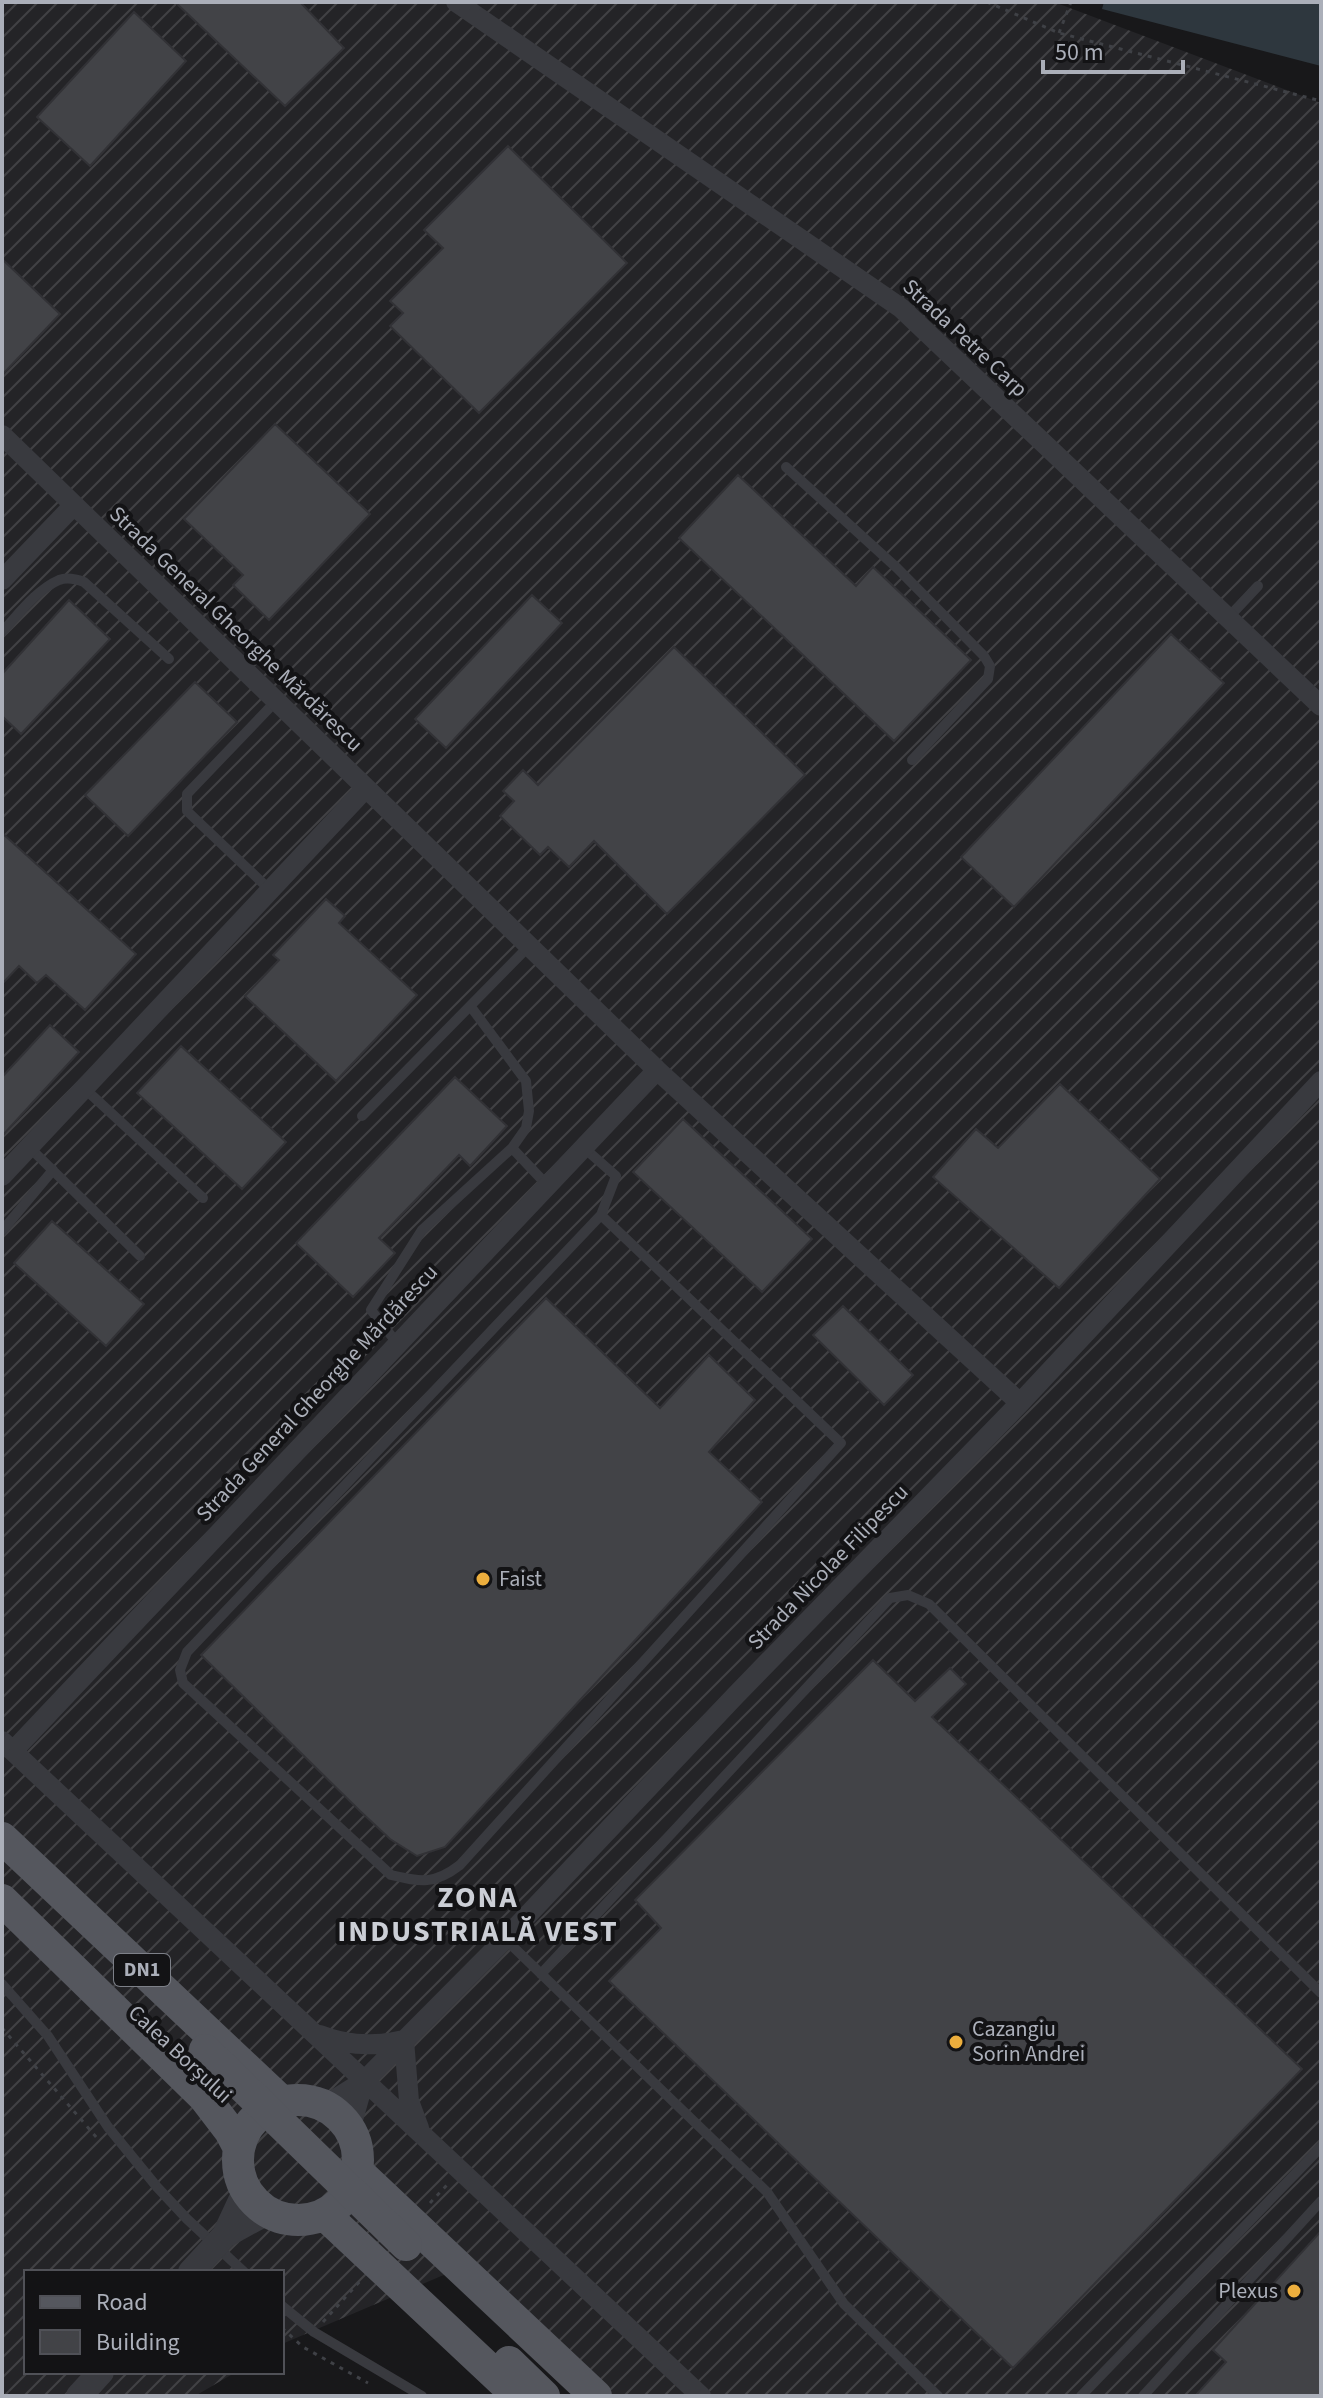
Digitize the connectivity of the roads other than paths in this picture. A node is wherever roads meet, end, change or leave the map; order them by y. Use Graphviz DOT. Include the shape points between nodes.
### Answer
graph roads {
  1 [pos="456,2"];
  2 [pos="2,435"];
  3 [pos="786,467"];
  4 [pos="74,505"];
  5 [pos="2,580"];
  6 [pos="1258,586"];
  7 [pos="1228,618"];
  8 [pos="2,632"];
  9 [pos="169,659"];
  10 [pos="276,701"];
  11 [pos="1321,706"];
  12 [pos="912,760"];
  13 [pos="366,788"];
  14 [pos="270,890"];
  15 [pos="530,945"];
  16 [pos="471,1007"];
  17 [pos="657,1070"];
  18 [pos="1321,1081"];
  19 [pos="84,1088"];
  20 [pos="362,1116"];
  21 [pos="29,1147"];
  22 [pos="583,1147"];
  23 [pos="512,1148"];
  24 [pos="53,1170"];
  25 [pos="3,1173"];
  26 [pos="547,1185"];
  27 [pos="203,1198"];
  28 [pos="601,1215"];
  29 [pos="2,1231"];
  30 [pos="140,1256"];
  31 [pos="397,1343"];
  32 [pos="1020,1403"];
  33 [pos="8,1746"];
  34 [pos="2,1838"];
  35 [pos="2,1861"];
  36 [pos="2,1888"];
  37 [pos="2,1900"];
  38 [pos="505,1939"];
  39 [pos="541,1974"];
  40 [pos="2,1984"];
  41 [pos="1321,1993"];
  42 [pos="312,2032"];
  43 [pos="404,2040"];
  44 [pos="198,2058"];
  45 [pos="364,2081"];
  46 [pos="282,2102"];
  47 [pos="324,2106"];
  48 [pos="350,2130"];
  49 [pos="422,2135"];
  50 [pos="1321,2147"];
  51 [pos="239,2148"];
  52 [pos="357,2171"];
  53 [pos="257,2201"];
  54 [pos="1321,2201"];
  55 [pos="324,2214"];
  56 [pos="220,2240"];
  57 [pos="401,2250"];
  58 [pos="193,2270"];
  59 [pos="242,2270"];
  60 [pos="284,2308"];
  61 [pos="99,2374"];
  62 [pos="79,2396"];
  63 [pos="422,2396"];
  64 [pos="518,2396"];
  65 [pos="544,2396"];
  66 [pos="567,2396"];
  67 [pos="596,2396"];
  68 [pos="701,2396"];
  69 [pos="938,2396"];
  70 [pos="1081,2396"];
  71 [pos="1143,2396"];
  1 -- 7 [label="street, Strada Petre Carp" via="901,308"];
  2 -- 4 [label="street, Strada General Gheorghe Mărdărescu"];
  3 -- 12 [label="lane" via="897,568 990,666 988,679"];
  4 -- 5 [label="street"];
  4 -- 10 [label="street, Strada General Gheorghe Mărdărescu"];
  6 -- 7 [label="lane"];
  7 -- 11 [label="street, Strada Petre Carp"];
  8 -- 9 [label="lane" via="36,596 60,579 72,578 84,582"];
  10 -- 13 [label="street, Strada General Gheorghe Mărdărescu"];
  10 -- 14 [label="lane" via="187,794 186,803 187,811"];
  13 -- 14 [label="street"];
  13 -- 15 [label="street, Strada General Gheorghe Mărdărescu"];
  14 -- 19 [label="street"];
  15 -- 16 [label="lane"];
  15 -- 17 [label="street, Strada General Gheorghe Mărdărescu"];
  16 -- 20 [label="lane"];
  16 -- 23 [label="lane" via="526,1081 526,1128"];
  17 -- 22 [label="street, Strada General Gheorghe Mărdărescu"];
  17 -- 32 [label="street, Strada General Gheorghe Mărdărescu"];
  18 -- 32 [label="street, Strada Nicolae Filipescu"];
  19 -- 21 [label="street"];
  19 -- 27 [label="lane"];
  21 -- 24 [label="lane"];
  21 -- 25 [label="street"];
  22 -- 26 [label="street, Strada General Gheorghe Mărdărescu"];
  22 -- 28 [label="lane" via="616,1176"];
  23 -- 26 [label="lane"];
  23 -- 31 [label="lane" via="422,1230 371,1310"];
  24 -- 29 [label="lane"];
  24 -- 30 [label="lane"];
  26 -- 31 [label="street, Strada General Gheorghe Mărdărescu"];
  28 -- 28 [label="lane" via="841,1443 460,1865 444,1878 420,1882 391,1875 183,1683 180,1670 187,1652"];
  31 -- 33 [label="street, Strada General Gheorghe Mărdărescu"];
  32 -- 38 [label="street, Strada Nicolae Filipescu"];
  33 -- 42 [label="street"];
  34 -- 46 [label="main road, DN1"];
  35 -- 44 [label="main road, Calea Borșului / DN1"];
  36 -- 44 [label="main road, Calea Borșului / DN1"];
  37 -- 51 [label="main road, DN1" via="204,2097"];
  38 -- 39 [label="lane"];
  38 -- 43 [label="street, Strada Nicolae Filipescu"];
  39 -- 41 [label="lane" via="890,1598 908,1595 929,1604"];
  39 -- 69 [label="lane" via="767,2192 844,2304"];
  40 -- 56 [label="lane" via="48,2036 108,2127 157,2187"];
  42 -- 43 [label="street" via="352,2044 382,2046"];
  42 -- 45 [label="street"];
  43 -- 45 [label="street, Strada Nicolae Filipescu"];
  43 -- 49 [label="street" via="409,2101"];
  44 -- 57 [label="main road, Calea Borșului / DN1"];
  45 -- 47 [label="street, Strada Nicolae Filipescu"];
  45 -- 48 [label="street, Strada Nicolae Filipescu"];
  45 -- 49 [label="street"];
  46 -- 47 [label="main road"];
  46 -- 51 [label="main road, Calea Borșului" via="254,2119"];
  47 -- 48 [label="main road"];
  48 -- 52 [label="main road"];
  49 -- 68 [label="street"];
  50 -- 70 [label="lane"];
  51 -- 53 [label="main road, DN1" via="238,2162"];
  52 -- 55 [label="main road" via="346,2196"];
  52 -- 67 [label="main road"];
  53 -- 55 [label="main road" via="296,2220"];
  53 -- 56 [label="street"];
  54 -- 71 [label="lane"];
  55 -- 64 [label="main road"];
  56 -- 58 [label="street"];
  56 -- 59 [label="lane"];
  57 -- 65 [label="main road, Calea Borșului / DN1"];
  57 -- 66 [label="main road, Calea Borșului / DN1"];
  60 -- 63 [label="lane" via="314,2332"];
  61 -- 62 [label="street"];
}
